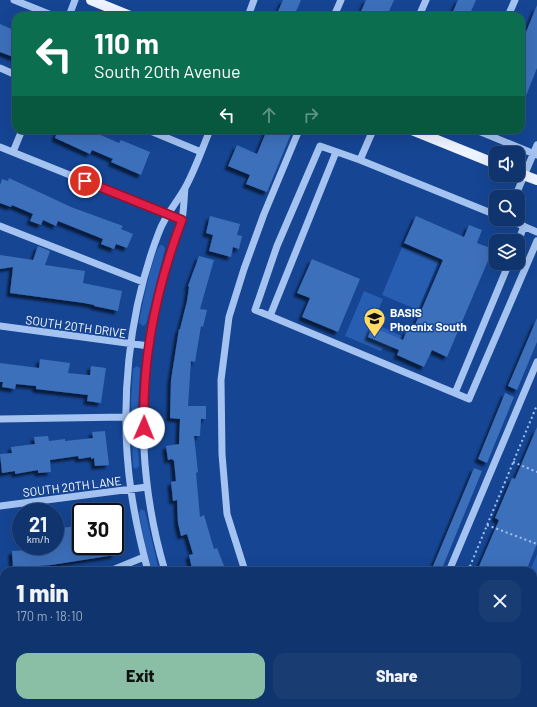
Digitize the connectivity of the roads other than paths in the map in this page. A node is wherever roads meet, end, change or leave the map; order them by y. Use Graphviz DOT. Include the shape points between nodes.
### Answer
graph roads {
  1 [pos="14,0"];
  2 [pos="75,0"];
  3 [pos="91,0"];
  4 [pos="254,0"];
  5 [pos="341,0"];
  6 [pos="426,0"];
  7 [pos="515,0"];
  8 [pos="44,12"];
  9 [pos="70,12"];
  10 [pos="120,12"];
  11 [pos="250,12"];
  12 [pos="336,12"];
  13 [pos="421,12"];
  14 [pos="510,12"];
  15 [pos="0,68"];
  16 [pos="12,73"];
  17 [pos="20,134"];
  18 [pos="158,134"];
  19 [pos="208,134"];
  20 [pos="297,134"];
  21 [pos="371,134"];
  22 [pos="422,134"];
  23 [pos="486,134"];
  24 [pos="537,145"];
  25 [pos="0,147"];
  26 [pos="13,152"];
  27 [pos="201,152"];
  28 [pos="336,152"];
  29 [pos="535,154"];
  30 [pos="360,160"];
  31 [pos="489,161"];
  32 [pos="525,168"];
  33 [pos="525,176"];
  34 [pos="537,180"];
  35 [pos="185,188"];
  36 [pos="489,212"];
  37 [pos="167,213"];
  38 [pos="182,220"];
  39 [pos="0,226"];
  40 [pos="524,226"];
  41 [pos="537,232"];
  42 [pos="521,234"];
  43 [pos="537,241"];
  44 [pos="506,270"];
  45 [pos="143,282"];
  46 [pos="270,316"];
  47 [pos="0,326"];
  48 [pos="131,344"];
  49 [pos="149,346"];
  50 [pos="537,362"];
  51 [pos="456,393"];
  52 [pos="126,417"];
  53 [pos="0,419"];
  54 [pos="147,487"];
  55 [pos="130,489"];
  56 [pos="0,506"];
  57 [pos="144,557"];
  58 [pos="120,567"];
  59 [pos="147,567"];
  60 [pos="164,567"];
  61 [pos="244,567"];
  62 [pos="450,567"];
  1 -- 8 [label="street"];
  2 -- 9 [label="street"];
  3 -- 10 [label="main road"];
  4 -- 11 [label="street"];
  5 -- 12 [label="street"];
  6 -- 13 [label="street"];
  7 -- 14 [label="street"];
  15 -- 16 [label="street"];
  17 -- 26 [label="street"];
  18 -- 27 [label="street"];
  19 -- 27 [label="street"];
  20 -- 61 [label="street" via="244,269 230,317 221,380 222,454 227,514"];
  21 -- 30 [label="street"];
  22 -- 31 [label="main road"];
  23 -- 29 [label="street"];
  24 -- 29 [label="street"];
  25 -- 26 [label="street"];
  26 -- 37 [label="street"];
  27 -- 35 [label="street"];
  28 -- 30 [label="street"];
  28 -- 46 [label="street"];
  28 -- 46 [label="street" via="320,146 278,246 255,310"];
  29 -- 32 [label="street"];
  30 -- 36 [label="street"];
  33 -- 34 [label="main road"];
  35 -- 37 [label="street"];
  35 -- 38 [label="street"];
  37 -- 38 [label="street"];
  37 -- 45 [label="street"];
  38 -- 49 [label="street" via="162,281"];
  39 -- 45 [label="street"];
  40 -- 41 [label="street"];
  40 -- 42 [label="street"];
  43 -- 51 [label="street" via="469,399"];
  44 -- 51 [label="street"];
  45 -- 48 [label="street"];
  46 -- 51 [label="street"];
  47 -- 48 [label="street, SOUTH 20TH DRIVE"];
  48 -- 49 [label="street, SOUTH 20TH DRIVE"];
  48 -- 52 [label="street"];
  49 -- 54 [label="street" via="143,416"];
  50 -- 62 [label="street"];
  52 -- 53 [label="street"];
  52 -- 55 [label="street"];
  54 -- 55 [label="street, SOUTH 20TH LANE"];
  54 -- 60 [label="street"];
  55 -- 56 [label="street, SOUTH 20TH LANE"];
  55 -- 57 [label="street"];
  57 -- 58 [label="street"];
  57 -- 59 [label="street"];
}
